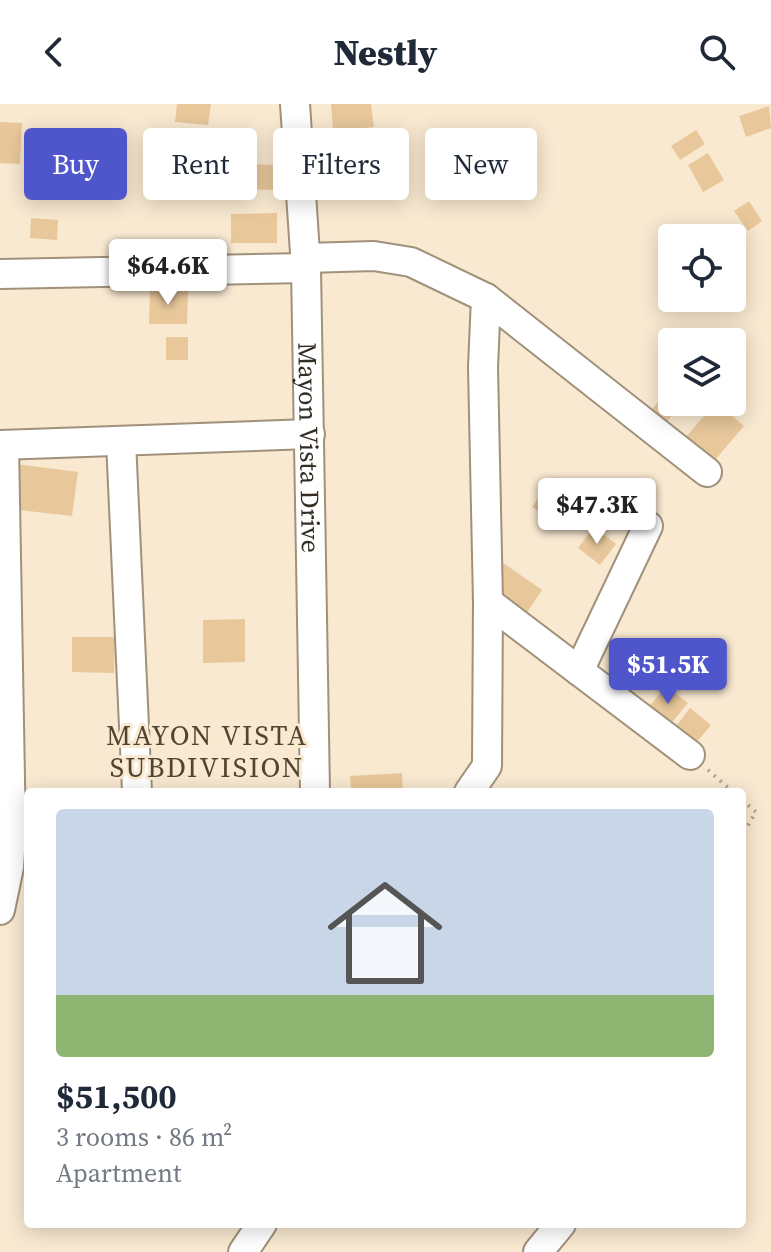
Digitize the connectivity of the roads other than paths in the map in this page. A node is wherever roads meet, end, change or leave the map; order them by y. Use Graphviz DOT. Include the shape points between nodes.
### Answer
graph roads {
  1 [pos="295,104"];
  2 [pos="306,263"];
  3 [pos="0,274"];
  4 [pos="486,298"];
  5 [pos="310,434"];
  6 [pos="121,441"];
  7 [pos="2,445"];
  8 [pos="707,472"];
  9 [pos="648,526"];
  10 [pos="488,602"];
  11 [pos="579,671"];
  12 [pos="690,755"];
  13 [pos="137,788"];
  14 [pos="315,788"];
  15 [pos="472,788"];
  16 [pos="20,834"];
  17 [pos="0,910"];
  18 [pos="259,1228"];
  19 [pos="558,1228"];
  20 [pos="243,1252"];
  21 [pos="538,1252"];
  1 -- 2 [label="street, Mayon Vista Drive"];
  2 -- 3 [label="street"];
  2 -- 4 [label="street" via="374,256 411,262"];
  2 -- 5 [label="street, Mayon Vista Drive"];
  4 -- 8 [label="street"];
  4 -- 10 [label="street"];
  5 -- 6 [label="street"];
  5 -- 14 [label="street, Mayon Vista Drive"];
  6 -- 7 [label="street"];
  6 -- 13 [label="street"];
  7 -- 16 [label="street"];
  9 -- 11 [label="street"];
  10 -- 11 [label="street"];
  10 -- 15 [label="street" via="487,766"];
  11 -- 12 [label="street"];
  16 -- 17 [label="street"];
  18 -- 20 [label="street"];
  19 -- 21 [label="street"];
}
